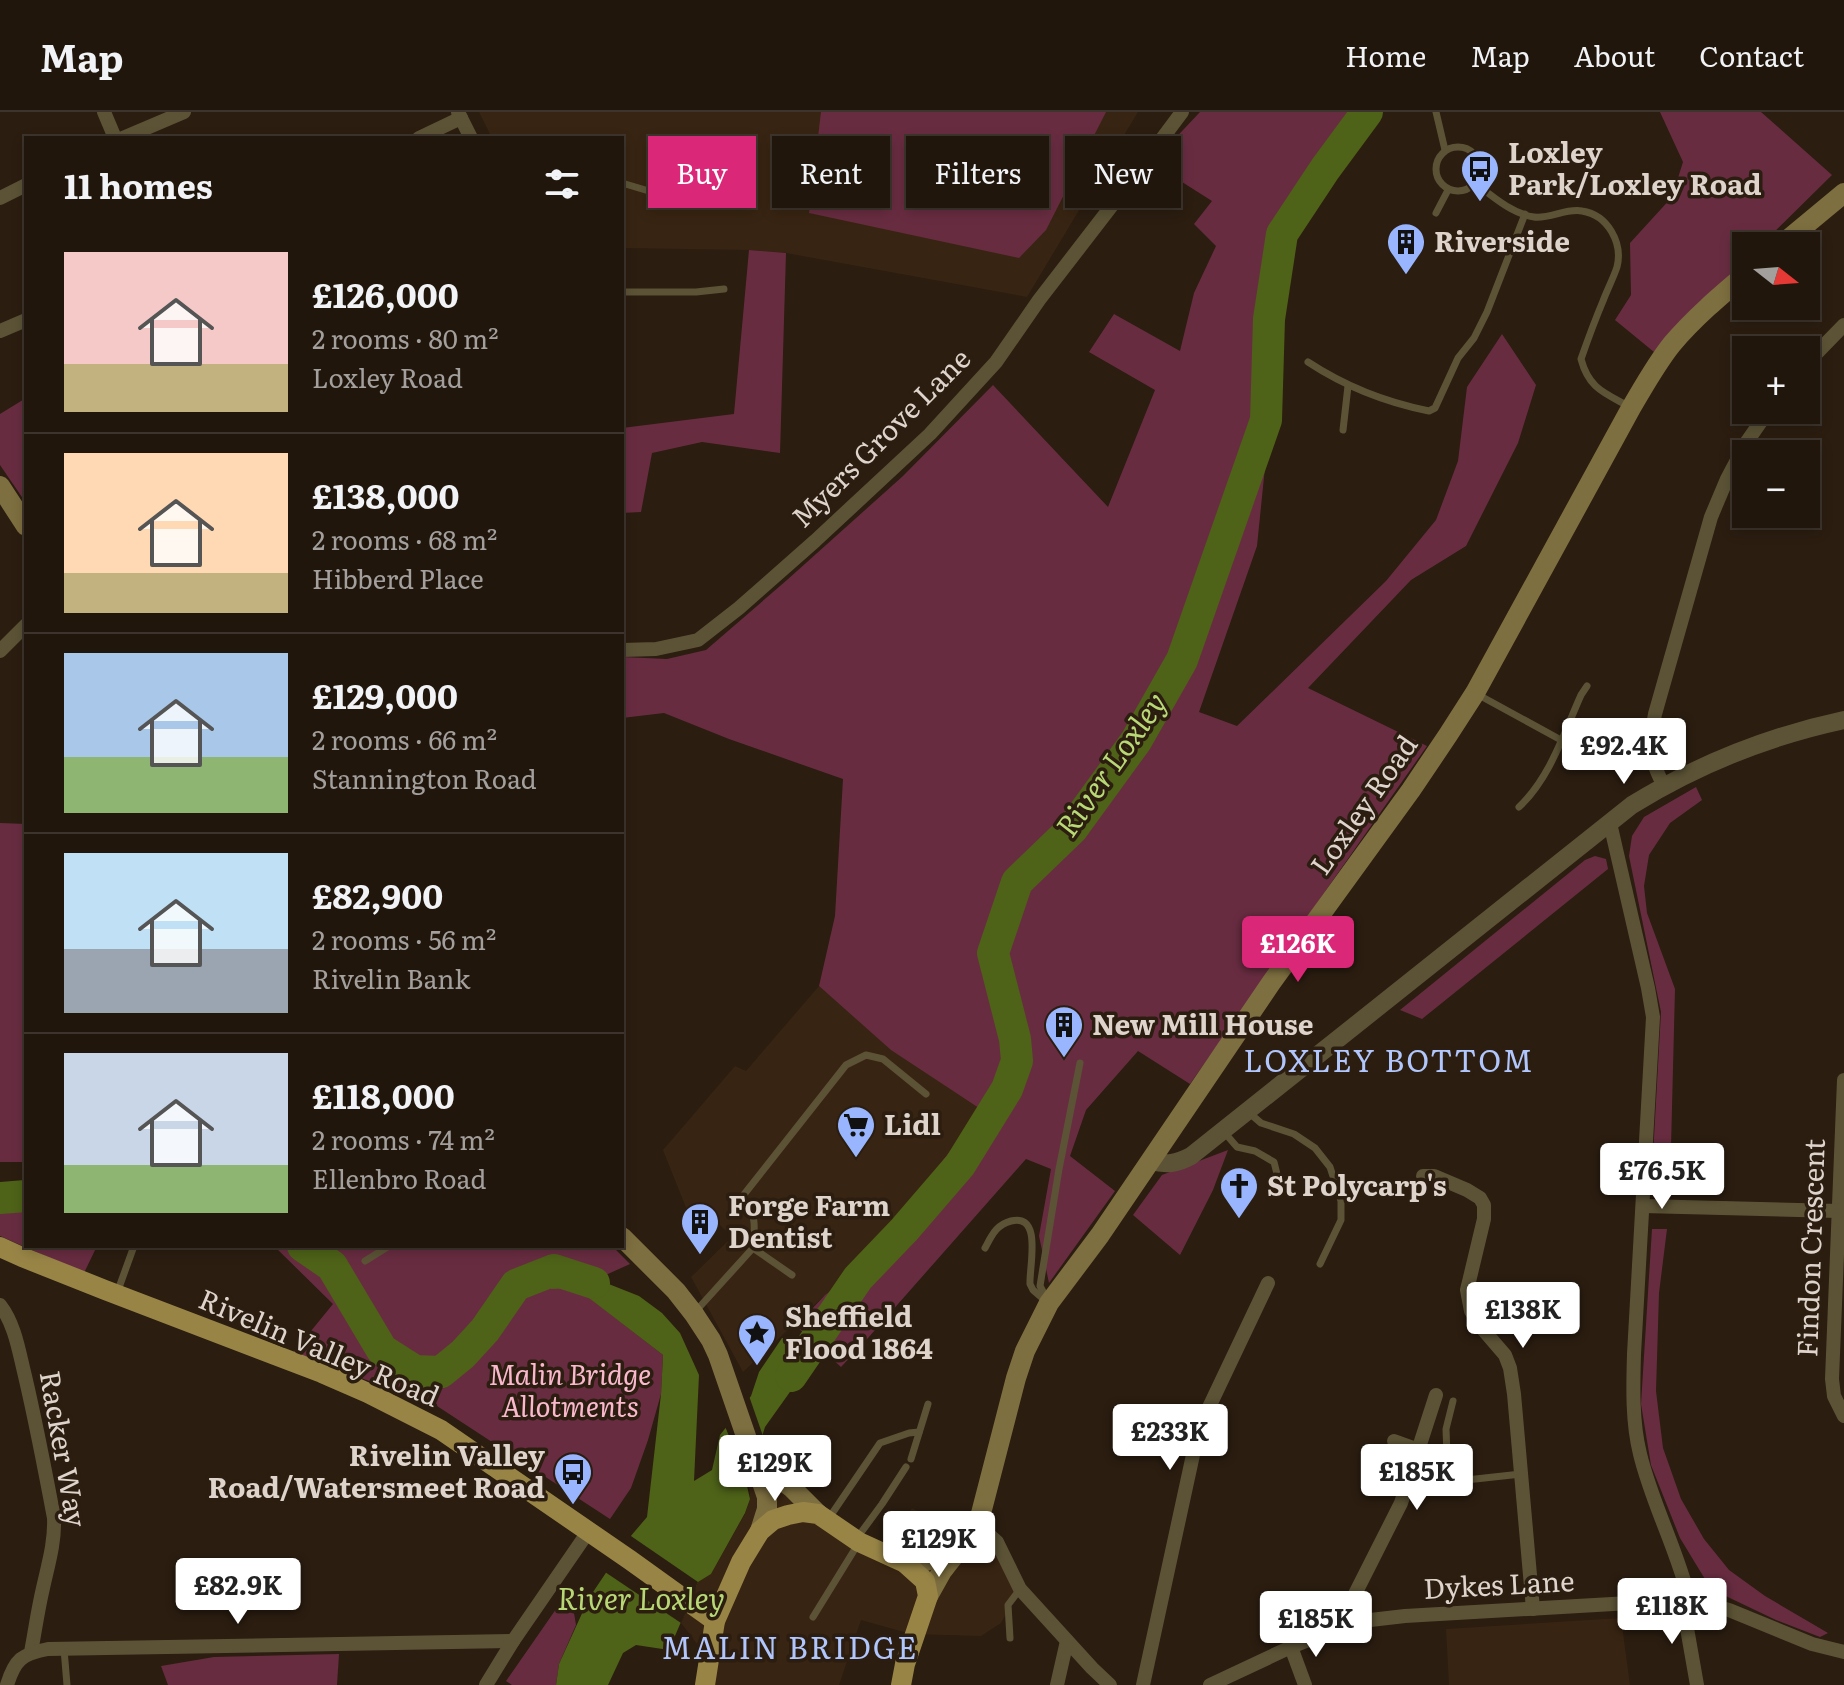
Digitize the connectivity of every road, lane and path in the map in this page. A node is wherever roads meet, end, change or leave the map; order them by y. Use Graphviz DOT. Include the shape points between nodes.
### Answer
graph roads {
  1 [pos="104,112"];
  2 [pos="184,112"];
  3 [pos="1182,112"];
  4 [pos="1436,112"];
  5 [pos="460,115"];
  6 [pos="114,136"];
  7 [pos="128,136"];
  8 [pos="423,136"];
  9 [pos="470,136"];
  10 [pos="1445,150"];
  11 [pos="1475,183"];
  12 [pos="624,184"];
  13 [pos="24,186"];
  14 [pos="1448,190"];
  15 [pos="648,191"];
  16 [pos="1844,193"];
  17 [pos="0,198"];
  18 [pos="1436,213"];
  19 [pos="1525,214"];
  20 [pos="1797,232"];
  21 [pos="1732,286"];
  22 [pos="724,289"];
  23 [pos="624,292"];
  24 [pos="24,321"];
  25 [pos="1844,325"];
  26 [pos="0,331"];
  27 [pos="1820,350"];
  28 [pos="1308,362"];
  29 [pos="1348,386"];
  30 [pos="1631,408"];
  31 [pos="1759,424"];
  32 [pos="1343,430"];
  33 [pos="0,486"];
  34 [pos="24,523"];
  35 [pos="24,627"];
  36 [pos="624,650"];
  37 [pos="0,651"];
  38 [pos="1587,686"];
  39 [pos="1475,693"];
  40 [pos="1844,720"];
  41 [pos="1561,740"];
  42 [pos="1664,786"];
  43 [pos="1519,807"];
  44 [pos="1610,823"];
  45 [pos="1080,1063"];
  46 [pos="1844,1080"];
  47 [pos="926,1094"];
  48 [pos="1246,1111"];
  49 [pos="1223,1130"];
  50 [pos="1150,1161"];
  51 [pos="1423,1176"];
  52 [pos="1270,1194"];
  53 [pos="1643,1206"];
  54 [pos="1839,1211"];
  55 [pos="624,1239"];
  56 [pos="0,1247"];
  57 [pos="133,1248"];
  58 [pos="386,1248"];
  59 [pos="753,1248"];
  60 [pos="985,1248"];
  61 [pos="365,1261"];
  62 [pos="1320,1264"];
  63 [pos="792,1275"];
  64 [pos="1268,1283"];
  65 [pos="116,1294"];
  66 [pos="1049,1303"];
  67 [pos="0,1305"];
  68 [pos="694,1314"];
  69 [pos="1436,1395"];
  70 [pos="1453,1401"];
  71 [pos="928,1404"];
  72 [pos="1844,1416"];
  73 [pos="919,1432"];
  74 [pos="1394,1441"];
  75 [pos="1419,1450"];
  76 [pos="911,1459"];
  77 [pos="756,1462"];
  78 [pos="906,1467"];
  79 [pos="1521,1474"];
  80 [pos="823,1517"];
  81 [pos="978,1525"];
  82 [pos="760,1531"];
  83 [pos="588,1532"];
  84 [pos="857,1541"];
  85 [pos="961,1546"];
  86 [pos="905,1563"];
  87 [pos="1020,1589"];
  88 [pos="928,1596"];
  89 [pos="1686,1601"];
  90 [pos="1533,1609"];
  91 [pos="813,1617"];
  92 [pos="715,1621"];
  93 [pos="1353,1622"];
  94 [pos="1010,1638"];
  95 [pos="513,1641"];
  96 [pos="1067,1641"];
  97 [pos="1291,1647"];
  98 [pos="64,1649"];
  99 [pos="31,1652"];
  100 [pos="1844,1652"];
  101 [pos="7,1685"];
  102 [pos="67,1685"];
  103 [pos="486,1685"];
  104 [pos="705,1685"];
  105 [pos="901,1685"];
  106 [pos="1057,1685"];
  107 [pos="1110,1685"];
  108 [pos="1143,1685"];
  109 [pos="1210,1685"];
  110 [pos="1305,1685"];
  111 [pos="1697,1685"];
  1 -- 6 [label="street"];
  2 -- 7 [label="street"];
  3 -- 36 [label="street, Myers Grove Lane" via="996,362 930,434 698,640"];
  4 -- 10 [label="lane"];
  5 -- 8 [label="street"];
  5 -- 9 [label="street"];
  10 -- 11 [label="lane" via="1458,146 1473,152 1480,173"];
  10 -- 14 [label="lane" via="1435,168"];
  11 -- 14 [label="lane" via="1469,189"];
  11 -- 19 [label="lane"];
  12 -- 15 [label="lane"];
  13 -- 17 [label="street"];
  14 -- 18 [label="lane"];
  16 -- 20 [label="main road"];
  19 -- 29 [label="lane" via="1487,312 1435,408 1410,407"];
  19 -- 30 [label="lane" via="1582,211 1597,217 1615,236 1617,265 1581,359 1585,375 1599,390"];
  21 -- 30 [label="main road, Loxley Road" via="1674,342"];
  22 -- 23 [label="lane"];
  24 -- 26 [label="street"];
  25 -- 27 [label="street"];
  28 -- 29 [label="lane"];
  29 -- 32 [label="lane"];
  30 -- 39 [label="main road, Loxley Road"];
  31 -- 42 [label="street" via="1711,517 1655,714 1649,744"];
  33 -- 34 [label="main road"];
  35 -- 37 [label="street"];
  38 -- 41 [label="lane"];
  39 -- 41 [label="lane"];
  39 -- 50 [label="main road, Loxley Road"];
  40 -- 42 [label="street" via="1741,750"];
  41 -- 43 [label="lane" via="1540,782"];
  42 -- 44 [label="street"];
  44 -- 48 [label="street"];
  44 -- 53 [label="street" via="1653,1017"];
  45 -- 66 [label="lane" via="1040,1286"];
  46 -- 54 [label="street, Findon Crescent"];
  47 -- 59 [label="lane" via="883,1059 866,1055 846,1065 742,1197 756,1223"];
  48 -- 49 [label="street"];
  48 -- 62 [label="lane" via="1315,1148 1330,1167 1341,1220"];
  49 -- 50 [label="street" via="1179,1163"];
  49 -- 52 [label="lane" via="1237,1147 1274,1162 1278,1178"];
  50 -- 66 [label="main road, Loxley Road"];
  51 -- 79 [label="street" via="1448,1181 1484,1205 1467,1290 1471,1311 1510,1368"];
  53 -- 54 [label="street"];
  53 -- 89 [label="street" via="1633,1398 1639,1452 1684,1577"];
  54 -- 72 [label="street, Findon Crescent" via="1832,1379"];
  55 -- 68 [label="main road"];
  56 -- 65 [label="main road, Rivelin Valley Road"];
  57 -- 65 [label="lane"];
  58 -- 61 [label="lane"];
  59 -- 63 [label="lane"];
  59 -- 68 [label="lane"];
  60 -- 66 [label="lane" via="996,1228 1018,1220 1026,1223 1032,1239 1030,1284"];
  64 -- 108 [label="street" via="1202,1422"];
  65 -- 83 [label="main road, Rivelin Valley Road" via="380,1399 441,1430"];
  66 -- 81 [label="main road, Loxley Road" via="1016,1378"];
  67 -- 99 [label="street, Racker Way" via="23,1368 54,1518"];
  68 -- 77 [label="main road" via="718,1355"];
  69 -- 75 [label="street"];
  70 -- 79 [label="lane" via="1446,1429 1448,1482"];
  71 -- 73 [label="lane"];
  73 -- 76 [label="lane"];
  73 -- 80 [label="lane" via="880,1443"];
  74 -- 75 [label="street"];
  75 -- 93 [label="street" via="1401,1503 1354,1596"];
  77 -- 80 [label="main road"];
  77 -- 82 [label="main road" via="767,1497"];
  78 -- 84 [label="lane"];
  79 -- 90 [label="street"];
  80 -- 82 [label="main road" via="788,1515"];
  80 -- 84 [label="main road"];
  81 -- 85 [label="main road, Loxley Road"];
  81 -- 87 [label="street" via="997,1542"];
  82 -- 92 [label="main road"];
  83 -- 92 [label="main road, Rivelin Valley Road"];
  83 -- 95 [label="street"];
  84 -- 86 [label="main road"];
  84 -- 91 [label="lane"];
  85 -- 86 [label="main road, Loxley Road" via="926,1561"];
  85 -- 88 [label="main road, Loxley Road"];
  86 -- 88 [label="main road" via="925,1581"];
  87 -- 94 [label="lane" via="1008,1605"];
  87 -- 96 [label="street"];
  88 -- 105 [label="main road"];
  89 -- 90 [label="street, Dykes Lane"];
  89 -- 100 [label="street, Dykes Lane" via="1729,1610"];
  89 -- 111 [label="street"];
  90 -- 93 [label="street, Dykes Lane"];
  92 -- 104 [label="main road"];
  93 -- 97 [label="street, Dykes Lane"];
  95 -- 98 [label="street"];
  95 -- 103 [label="street"];
  96 -- 106 [label="street"];
  96 -- 107 [label="street"];
  97 -- 109 [label="street, Dykes Lane"];
  97 -- 110 [label="street"];
  98 -- 99 [label="street"];
  98 -- 102 [label="lane"];
  99 -- 101 [label="street" via="19,1659"];
}
